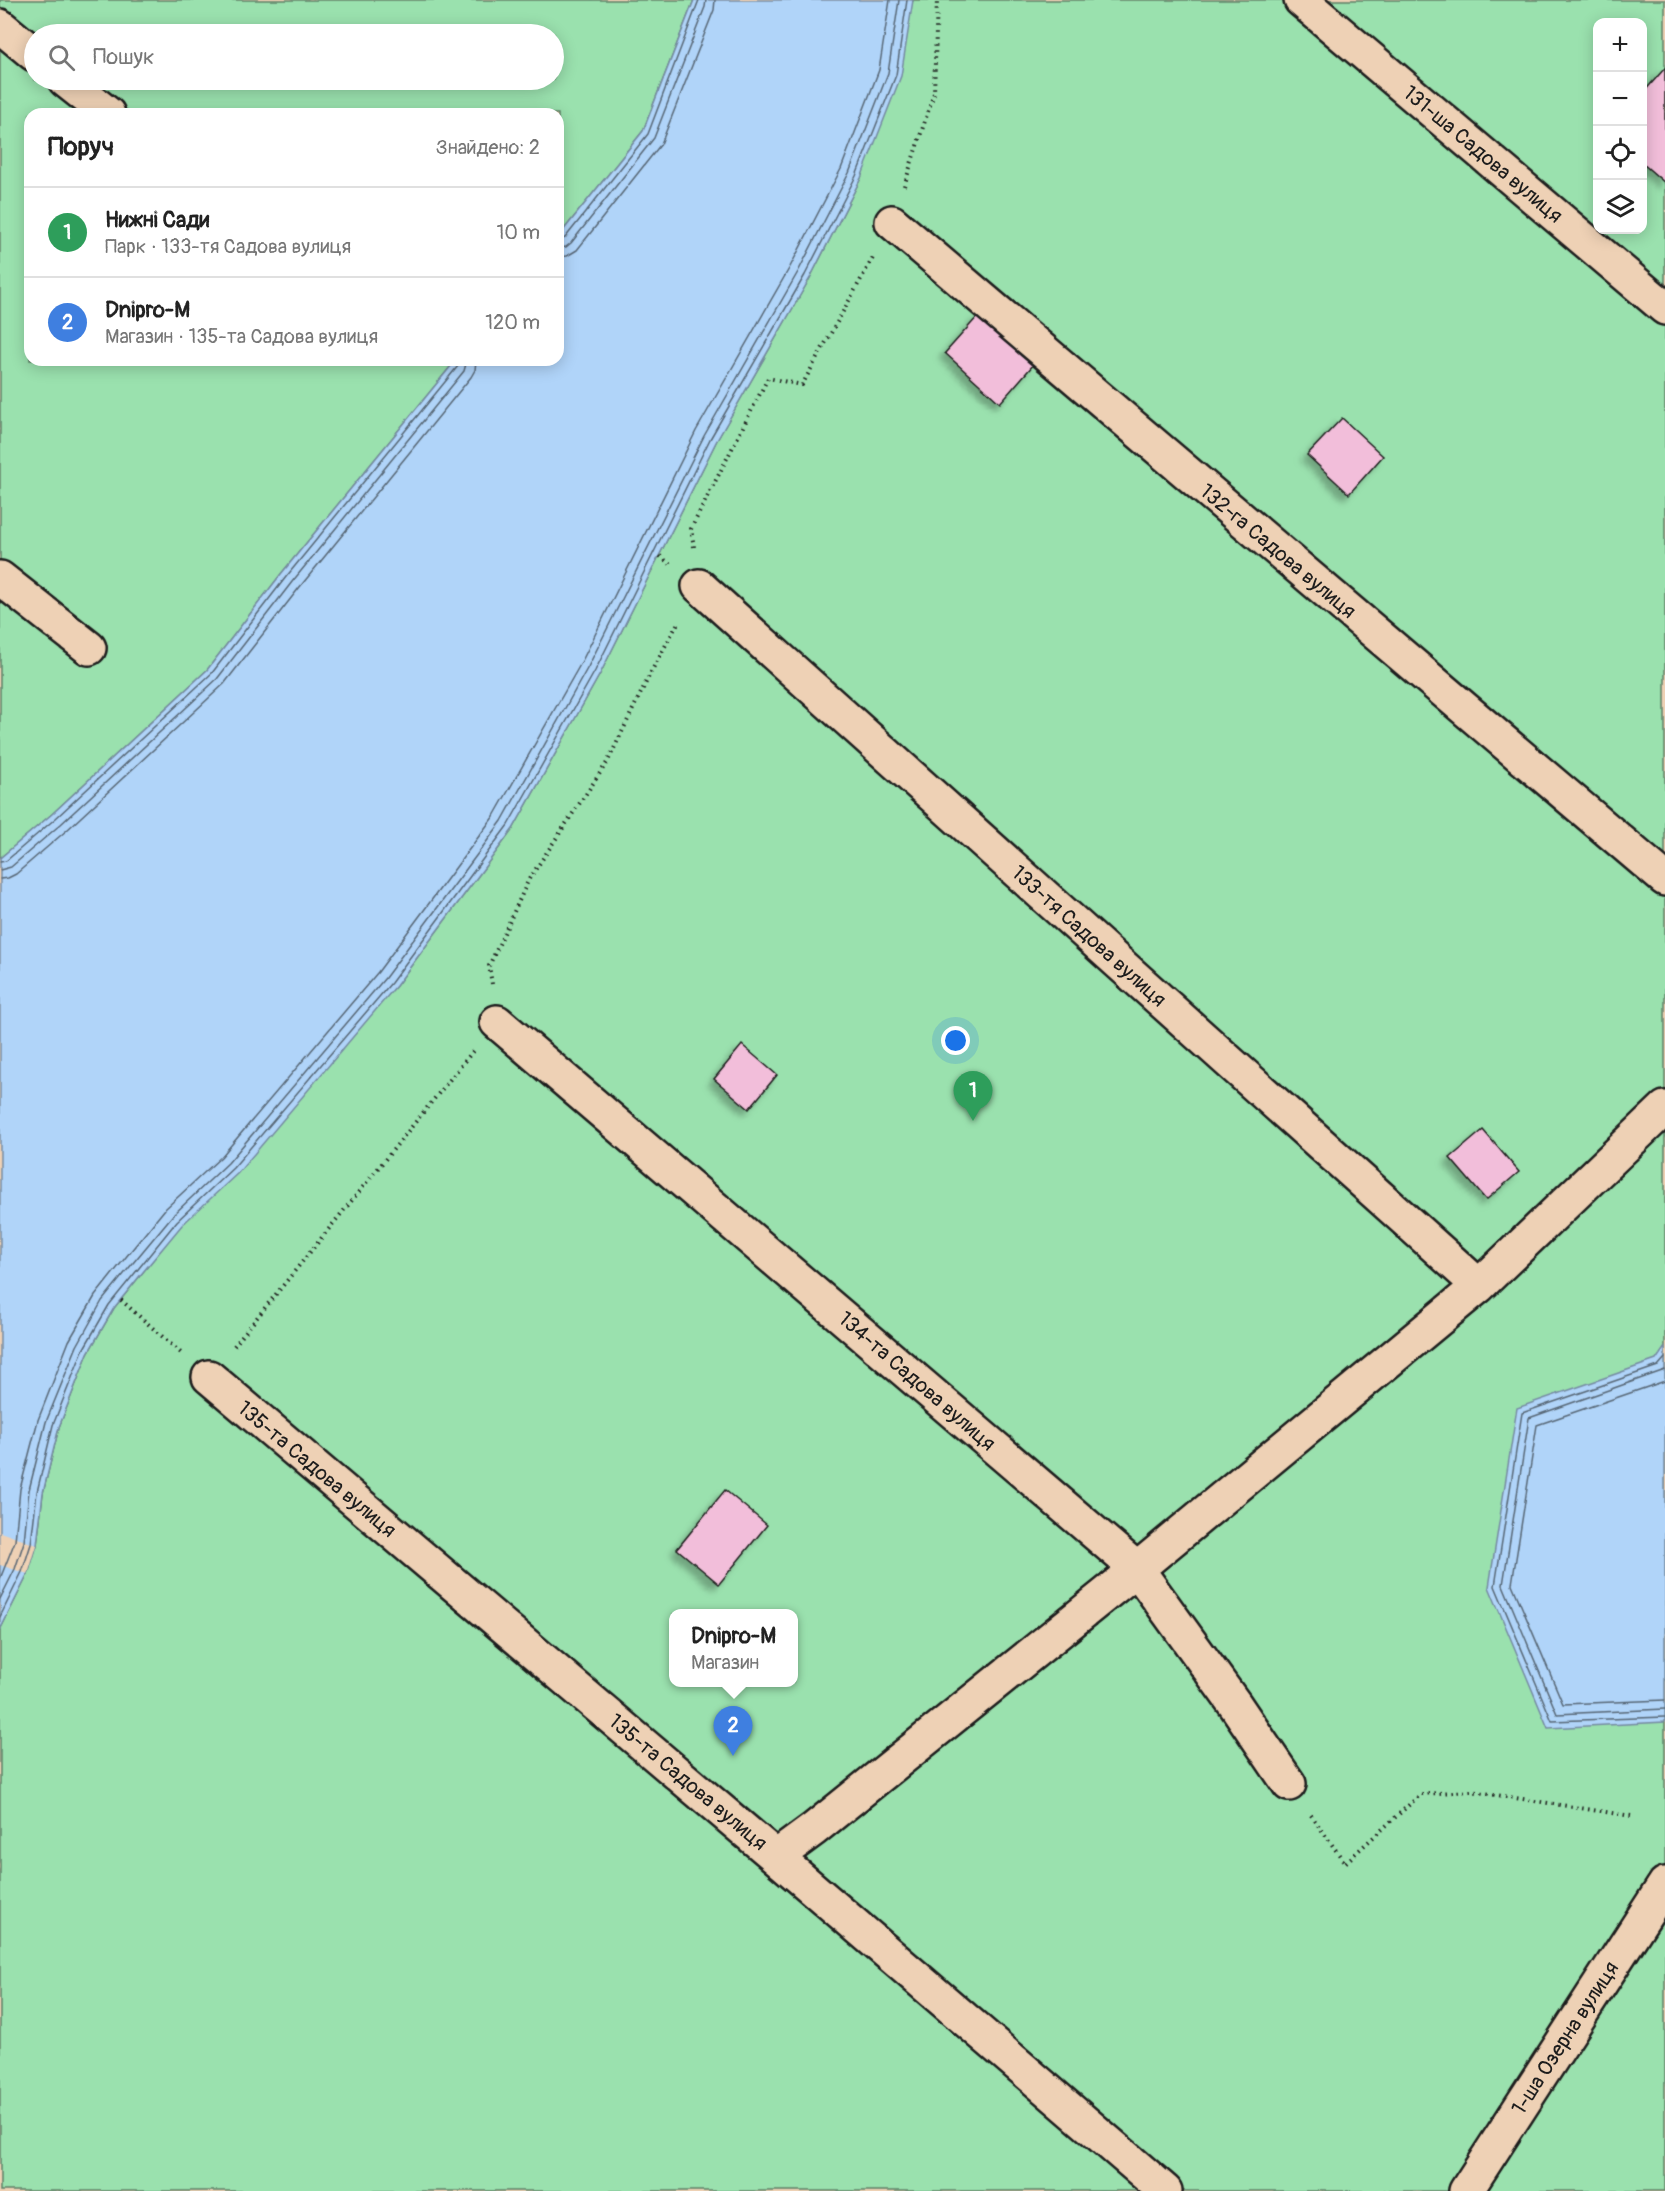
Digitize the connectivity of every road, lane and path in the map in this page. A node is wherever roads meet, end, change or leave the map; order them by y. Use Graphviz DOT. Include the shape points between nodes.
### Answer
graph roads {
  1 [pos="937,0"];
  2 [pos="1301,0"];
  3 [pos="0,26"];
  4 [pos="24,46"];
  5 [pos="78,90"];
  6 [pos="100,108"];
  7 [pos="892,222"];
  8 [pos="1665,308"];
  9 [pos="0,578"];
  10 [pos="699,586"];
  11 [pos="88,648"];
  12 [pos="1665,879"];
  13 [pos="497,1022"];
  14 [pos="1665,1108"];
  15 [pos="1479,1286"];
  16 [pos="121,1300"];
  17 [pos="208,1377"];
  18 [pos="1137,1569"];
  19 [pos="1289,1784"];
  20 [pos="1631,1816"];
  21 [pos="776,1857"];
  22 [pos="1665,1884"];
  23 [pos="1165,2191"];
  24 [pos="1466,2191"];
  1 -- 7 [label="path" via="933,93"];
  2 -- 8 [label="street, 131-ша Садова вулиця"];
  3 -- 4 [label="street"];
  5 -- 6 [label="street"];
  7 -- 10 [label="path" via="802,385 768,378 691,529"];
  7 -- 12 [label="street, 132-га Садова вулиця"];
  9 -- 11 [label="street"];
  10 -- 13 [label="path" via="608,761 529,879 489,966"];
  10 -- 15 [label="street, 133-тя Садова вулиця"];
  13 -- 17 [label="path"];
  13 -- 18 [label="street, 134-та Садова вулиця"];
  14 -- 15 [label="street"];
  15 -- 18 [label="street"];
  16 -- 17 [label="path"];
  17 -- 21 [label="street, 135-та Садова вулиця"];
  18 -- 19 [label="street, 134-та Садова вулиця"];
  18 -- 21 [label="street"];
  19 -- 20 [label="path" via="1345,1863 1420,1794 1471,1791"];
  21 -- 23 [label="street, 135-та Садова вулиця"];
  22 -- 24 [label="street, 1-ша Озерна вулиця"];
}
